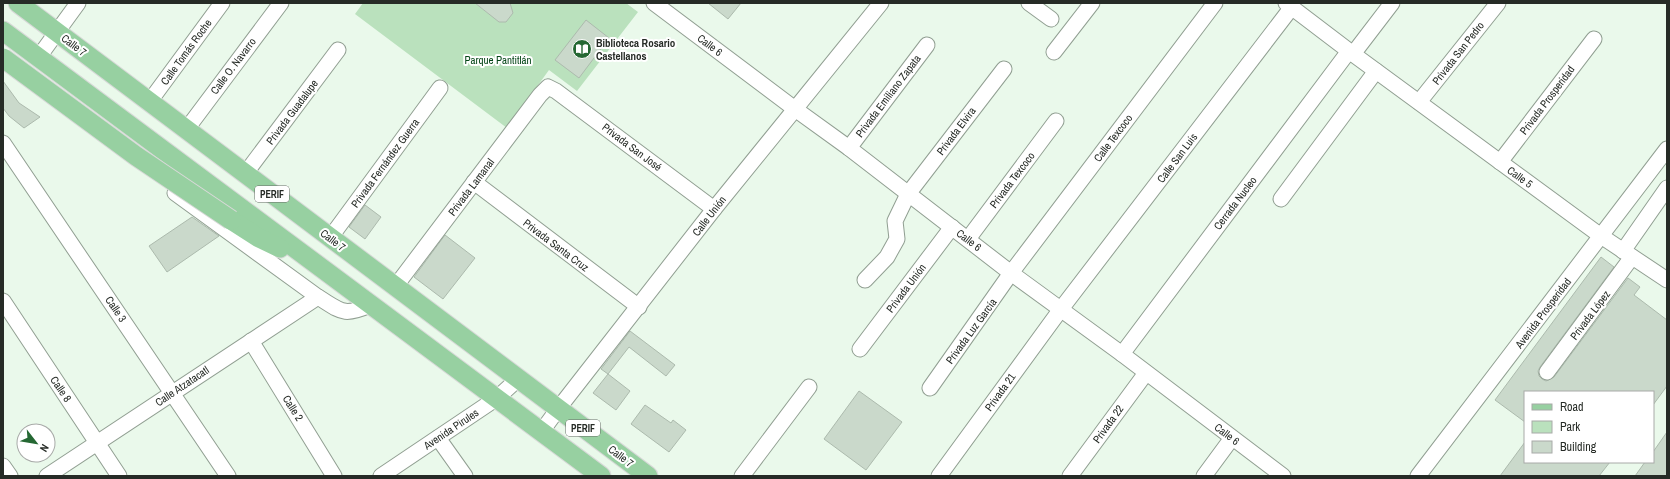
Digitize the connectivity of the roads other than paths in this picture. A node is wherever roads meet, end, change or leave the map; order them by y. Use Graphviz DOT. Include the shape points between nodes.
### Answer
graph roads {
  1 [pos="18,3"];
  2 [pos="78,3"];
  3 [pos="222,3"];
  4 [pos="281,3"];
  5 [pos="654,3"];
  6 [pos="881,3"];
  7 [pos="1029,3"];
  8 [pos="1092,3"];
  9 [pos="1215,3"];
  10 [pos="1392,3"];
  11 [pos="1498,3"];
  12 [pos="1289,5"];
  13 [pos="1051,19"];
  14 [pos="57,32"];
  15 [pos="1594,39"];
  16 [pos="6,40"];
  17 [pos="927,45"];
  18 [pos="338,50"];
  19 [pos="1054,52"];
  20 [pos="1351,52"];
  21 [pos="3,58"];
  22 [pos="38,58"];
  23 [pos="3,69"];
  24 [pos="1004,69"];
  25 [pos="1376,71"];
  26 [pos="65,78"];
  27 [pos="548,87"];
  28 [pos="440,88"];
  29 [pos="38,93"];
  30 [pos="150,101"];
  31 [pos="1419,102"];
  32 [pos="795,110"];
  33 [pos="1056,122"];
  34 [pos="186,130"];
  35 [pos="3,143"];
  36 [pos="849,148"];
  37 [pos="1667,149"];
  38 [pos="1500,162"];
  39 [pos="245,174"];
  40 [pos="474,182"];
  41 [pos="1667,188"];
  42 [pos="908,194"];
  43 [pos="1281,199"];
  44 [pos="714,209"];
  45 [pos="952,227"];
  46 [pos="1601,236"];
  47 [pos="330,238"];
  48 [pos="968,239"];
  49 [pos="1628,254"];
  50 [pos="310,260"];
  51 [pos="1011,273"];
  52 [pos="865,280"];
  53 [pos="1667,280"];
  54 [pos="395,287"];
  55 [pos="318,297"];
  56 [pos="3,301"];
  57 [pos="370,305"];
  58 [pos="638,307"];
  59 [pos="1061,309"];
  60 [pos="251,341"];
  61 [pos="860,349"];
  62 [pos="1122,354"];
  63 [pos="1146,372"];
  64 [pos="1547,372"];
  65 [pos="518,379"];
  66 [pos="809,387"];
  67 [pos="930,388"];
  68 [pos="172,393"];
  69 [pos="497,398"];
  70 [pos="558,409"];
  71 [pos="542,432"];
  72 [pos="438,438"];
  73 [pos="1232,438"];
  74 [pos="97,443"];
  75 [pos="3,466"];
  76 [pos="10,476"];
  77 [pos="47,476"];
  78 [pos="119,476"];
  79 [pos="228,476"];
  80 [pos="334,476"];
  81 [pos="381,476"];
  82 [pos="465,476"];
  83 [pos="601,476"];
  84 [pos="648,476"];
  85 [pos="742,476"];
  86 [pos="939,476"];
  87 [pos="1070,476"];
  88 [pos="1204,476"];
  89 [pos="1283,476"];
  90 [pos="1418,476"];
  1 -- 14 [label="main road, Calle 7 / PERIF"];
  2 -- 14 [label="street"];
  3 -- 30 [label="street, Calle Tomás Roche"];
  4 -- 34 [label="street, Calle O. Navarro"];
  5 -- 32 [label="street, Calle 6"];
  6 -- 32 [label="street, Calle Unión"];
  7 -- 13 [label="street"];
  8 -- 19 [label="street"];
  9 -- 51 [label="street, Calle Texcoco"];
  10 -- 20 [label="street, Cerrada Nucleo"];
  11 -- 31 [label="street, Privada San Pedro"];
  12 -- 20 [label="street, Calle 5"];
  12 -- 59 [label="street, Calle San Luis"];
  14 -- 22 [label="street"];
  14 -- 30 [label="main road, Calle 7 / PERIF"];
  15 -- 38 [label="street, Privada Prosperidad"];
  16 -- 22 [label="main road, PERIF"];
  17 -- 36 [label="street, Privada Emiliano Zapata"];
  18 -- 39 [label="street, Privada Guadalupe"];
  20 -- 25 [label="street, Calle 5"];
  20 -- 62 [label="street, Cerrada Nucleo"];
  21 -- 50 [label="main road, bridge" via="136,156 231,220 259,238"];
  22 -- 26 [label="main road, PERIF"];
  23 -- 29 [label="street"];
  24 -- 42 [label="street, Privada Elvira"];
  25 -- 31 [label="street, Calle 5"];
  25 -- 43 [label="street"];
  26 -- 29 [label="street"];
  26 -- 50 [label="main road, PERIF"];
  27 -- 40 [label="street, Privada Lamanal"];
  27 -- 44 [label="street, Privada San José"];
  28 -- 47 [label="street, Privada Fernández Guerra"];
  29 -- 55 [label="street"];
  30 -- 34 [label="main road, Calle 7 / PERIF"];
  31 -- 38 [label="street, Calle 5"];
  32 -- 36 [label="street, Calle 6"];
  32 -- 44 [label="street, Calle Unión"];
  33 -- 48 [label="street, Privada Texcoco"];
  34 -- 39 [label="main road, Calle 7 / PERIF"];
  35 -- 68 [label="street, Calle 3"];
  36 -- 42 [label="street, Calle 6"];
  37 -- 46 [label="street, Avenida Prosperidad"];
  38 -- 46 [label="street, Calle 5"];
  39 -- 47 [label="main road, Calle 7 / PERIF"];
  40 -- 54 [label="street, Privada Lamanal"];
  40 -- 58 [label="street, Privada Santa Cruz"];
  41 -- 49 [label="street, Privada López"];
  42 -- 45 [label="street, Calle 6"];
  42 -- 52 [label="street, Privada Elvira" via="895,221 897,239 886,257"];
  44 -- 58 [label="street, Calle Unión"];
  45 -- 48 [label="street, Calle 6"];
  45 -- 61 [label="street, Privada Unión"];
  46 -- 49 [label="street, Calle 5"];
  46 -- 90 [label="street, Avenida Prosperidad"];
  47 -- 54 [label="main road, Calle 7 / PERIF"];
  48 -- 51 [label="street, Calle 6"];
  49 -- 53 [label="street, Calle 5"];
  49 -- 64 [label="street, Privada López"];
  50 -- 57 [label="main road, PERIF"];
  51 -- 59 [label="street, Calle 6"];
  51 -- 67 [label="street, Privada Luz García"];
  54 -- 65 [label="main road, Calle 7 / PERIF"];
  55 -- 57 [label="street" via="342,311 355,311"];
  55 -- 60 [label="street, Calle Atzatacatl"];
  56 -- 74 [label="street, Calle 8"];
  57 -- 69 [label="main road, PERIF"];
  58 -- 70 [label="street, Calle Unión"];
  59 -- 62 [label="street, Calle 6"];
  59 -- 86 [label="street, Privada 21"];
  60 -- 68 [label="street, Calle Atzatacatl"];
  60 -- 80 [label="street, Calle 2"];
  62 -- 63 [label="street, Calle 6"];
  63 -- 73 [label="street, Calle 6"];
  63 -- 87 [label="street, Privada 22"];
  65 -- 69 [label="street, Avenida Pirules"];
  65 -- 70 [label="main road, Calle 7 / PERIF"];
  66 -- 85 [label="street"];
  68 -- 74 [label="street, Calle Atzatacatl"];
  68 -- 79 [label="street, Calle 3"];
  69 -- 71 [label="main road, PERIF"];
  69 -- 72 [label="street, Avenida Pirules"];
  70 -- 71 [label="street, Calle Unión"];
  70 -- 84 [label="main road, Calle 7 / PERIF"];
  71 -- 83 [label="main road, PERIF"];
  72 -- 81 [label="street, Avenida Pirules"];
  72 -- 82 [label="street"];
  73 -- 88 [label="street"];
  73 -- 89 [label="street, Calle 6"];
  74 -- 77 [label="street, Calle Atzatacatl"];
  74 -- 78 [label="street, Calle 8"];
  75 -- 76 [label="street"];
}
